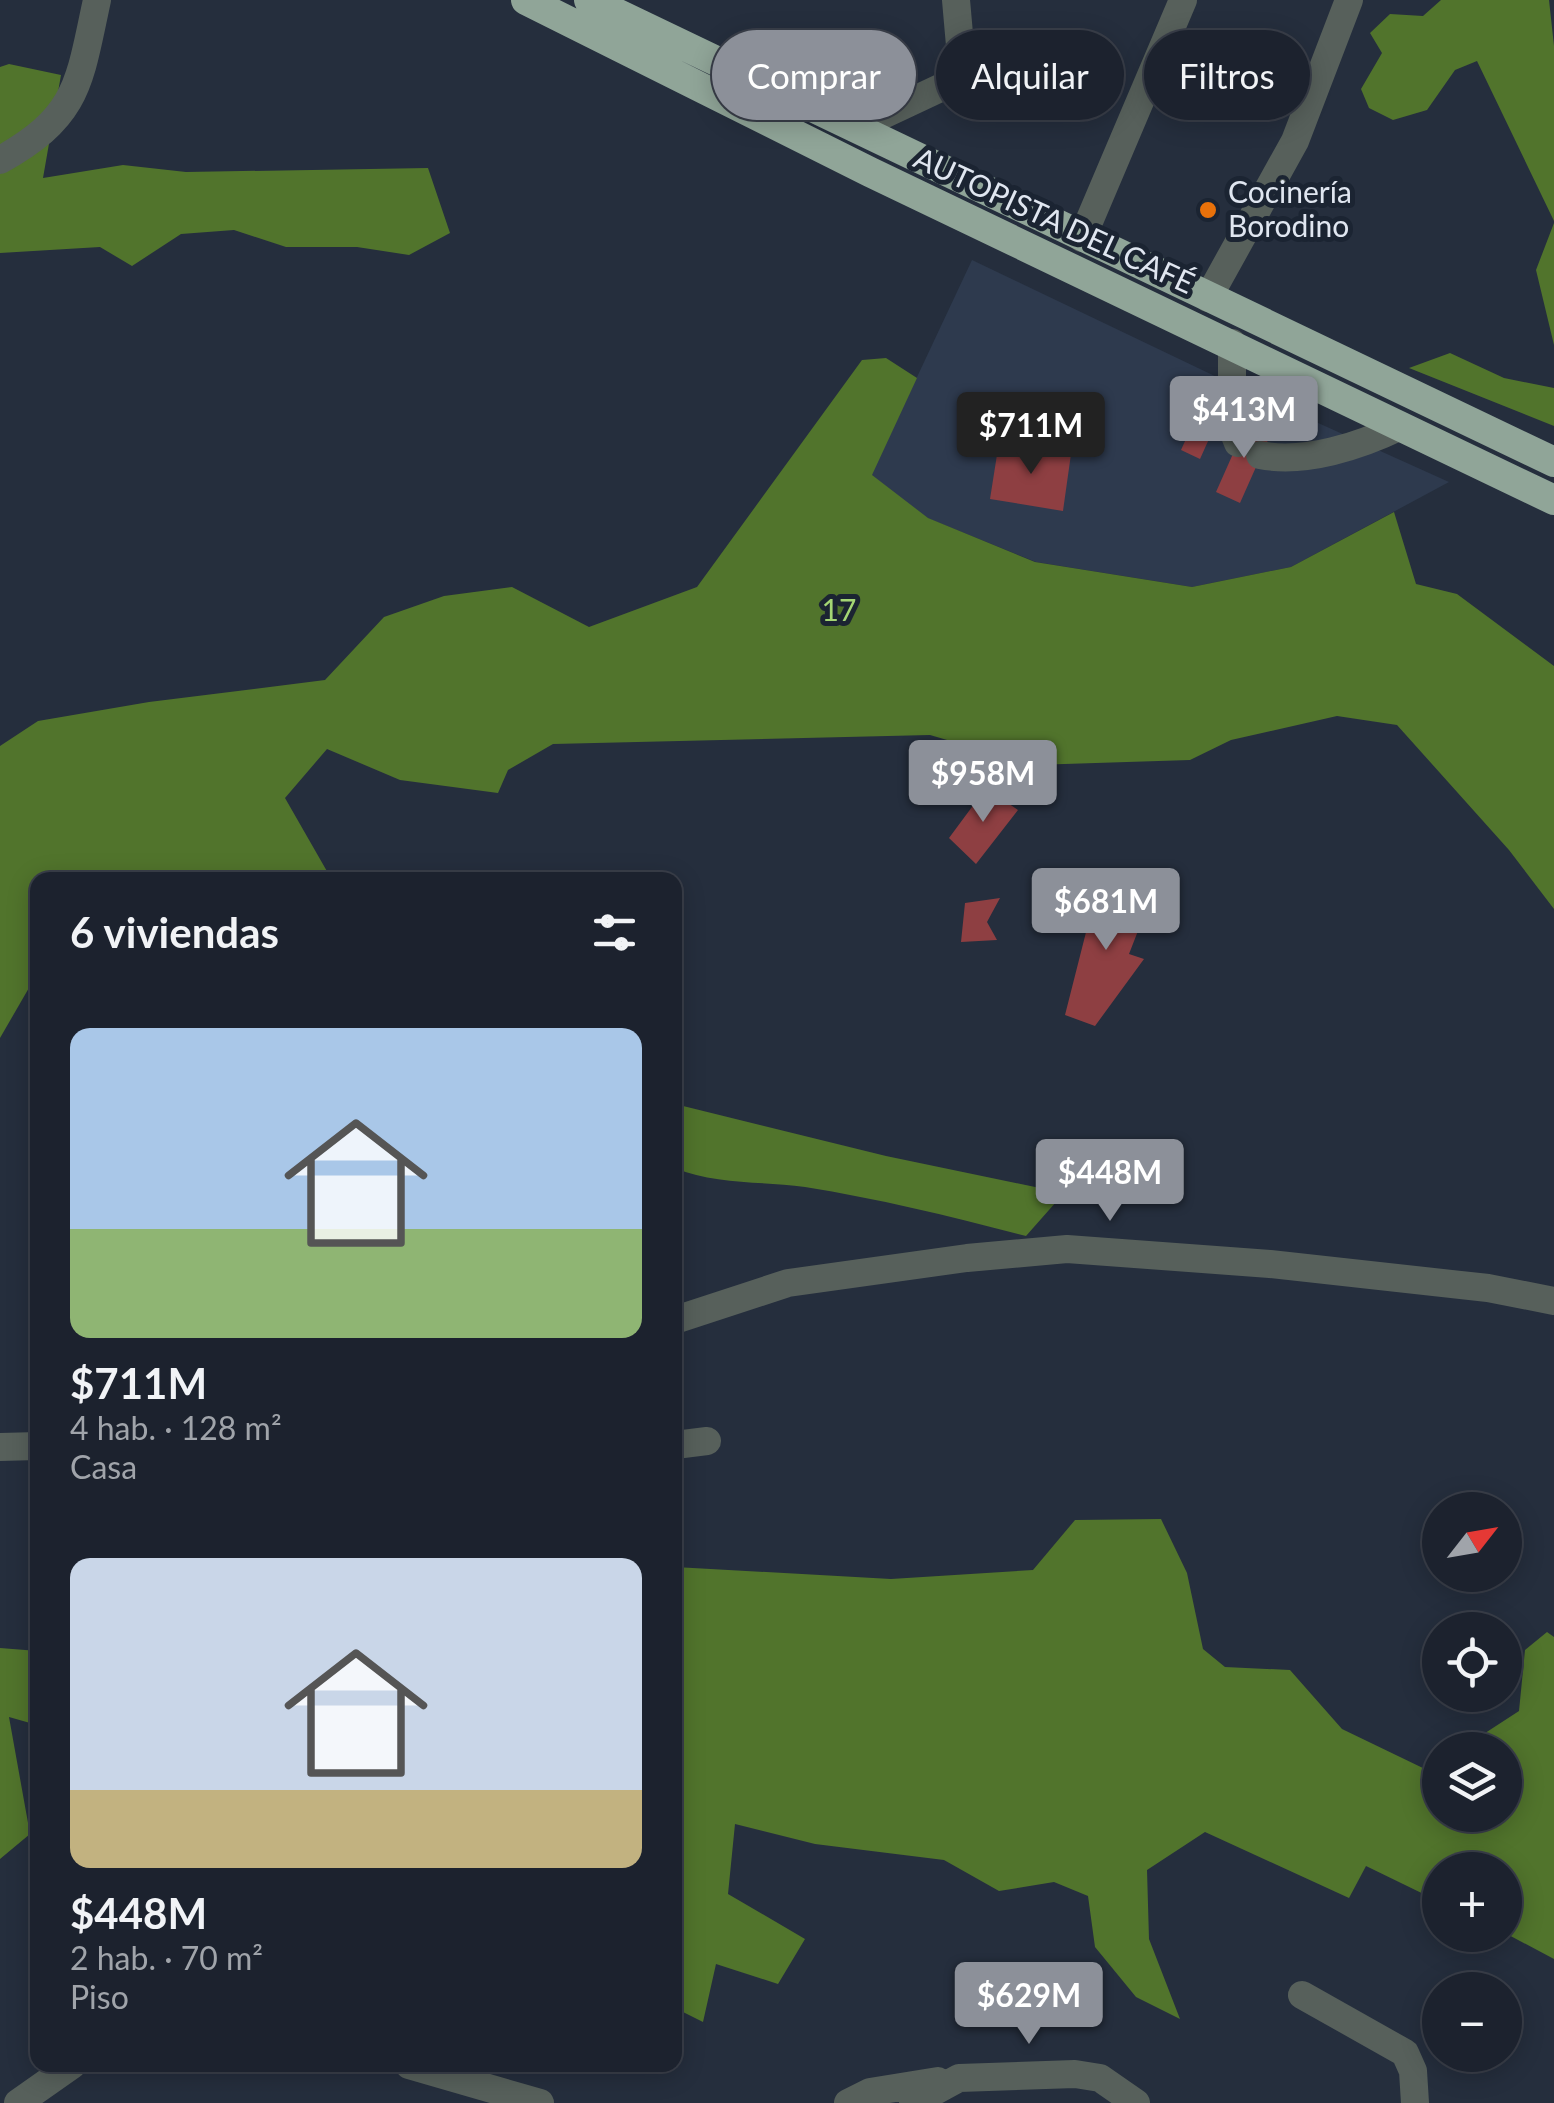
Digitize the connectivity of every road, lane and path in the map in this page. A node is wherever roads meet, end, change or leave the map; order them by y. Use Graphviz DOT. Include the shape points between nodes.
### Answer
graph roads {
  1 [pos="97,0"];
  2 [pos="526,0"];
  3 [pos="590,0"];
  4 [pos="956,0"];
  5 [pos="1183,0"];
  6 [pos="1349,0"];
  7 [pos="855,128"];
  8 [pos="0,160"];
  9 [pos="1082,238"];
  10 [pos="1208,298"];
  11 [pos="1232,343"];
  12 [pos="1400,426"];
  13 [pos="1554,462"];
  14 [pos="1554,500"];
  15 [pos="1554,1301"];
  16 [pos="682,1318"];
  17 [pos="707,1441"];
  18 [pos="682,1444"];
  19 [pos="30,1446"];
  20 [pos="0,1447"];
  21 [pos="1302,1995"];
  22 [pos="62,2072"];
  23 [pos="433,2072"];
  24 [pos="960,2078"];
  25 [pos="18,2103"];
  26 [pos="540,2103"];
  27 [pos="848,2103"];
  28 [pos="913,2103"];
  29 [pos="1136,2103"];
  30 [pos="1415,2103"];
  1 -- 8 [label="street" via="79,83 58,120"];
  2 -- 11 [label="highway, AUTOPISTA DEL CAFÉ"];
  3 -- 7 [label="highway, AUTOPISTA DEL CAFÉ"];
  4 -- 7 [label="street" via="962,68 955,81"];
  5 -- 9 [label="street"];
  6 -- 10 [label="street" via="1295,141"];
  7 -- 9 [label="highway, AUTOPISTA DEL CAFÉ"];
  9 -- 10 [label="highway, AUTOPISTA DEL CAFÉ"];
  10 -- 13 [label="highway, AUTOPISTA DEL CAFÉ"];
  11 -- 12 [label="highway, AUTOPISTA DEL CAFÉ"];
  11 -- 12 [label="street" via="1232,428 1249,449 1297,458 1373,440"];
  12 -- 14 [label="highway, AUTOPISTA DEL CAFÉ"];
  15 -- 16 [label="street" via="1270,1264 1066,1249 788,1284"];
  17 -- 18 [label="street"];
  19 -- 20 [label="street"];
  21 -- 30 [label="street" via="1404,2053"];
  22 -- 25 [label="street"];
  23 -- 26 [label="street"];
  24 -- 27 [label="street" via="870,2092"];
  24 -- 28 [label="street"];
  24 -- 29 [label="street" via="1075,2074 1100,2078"];
}
